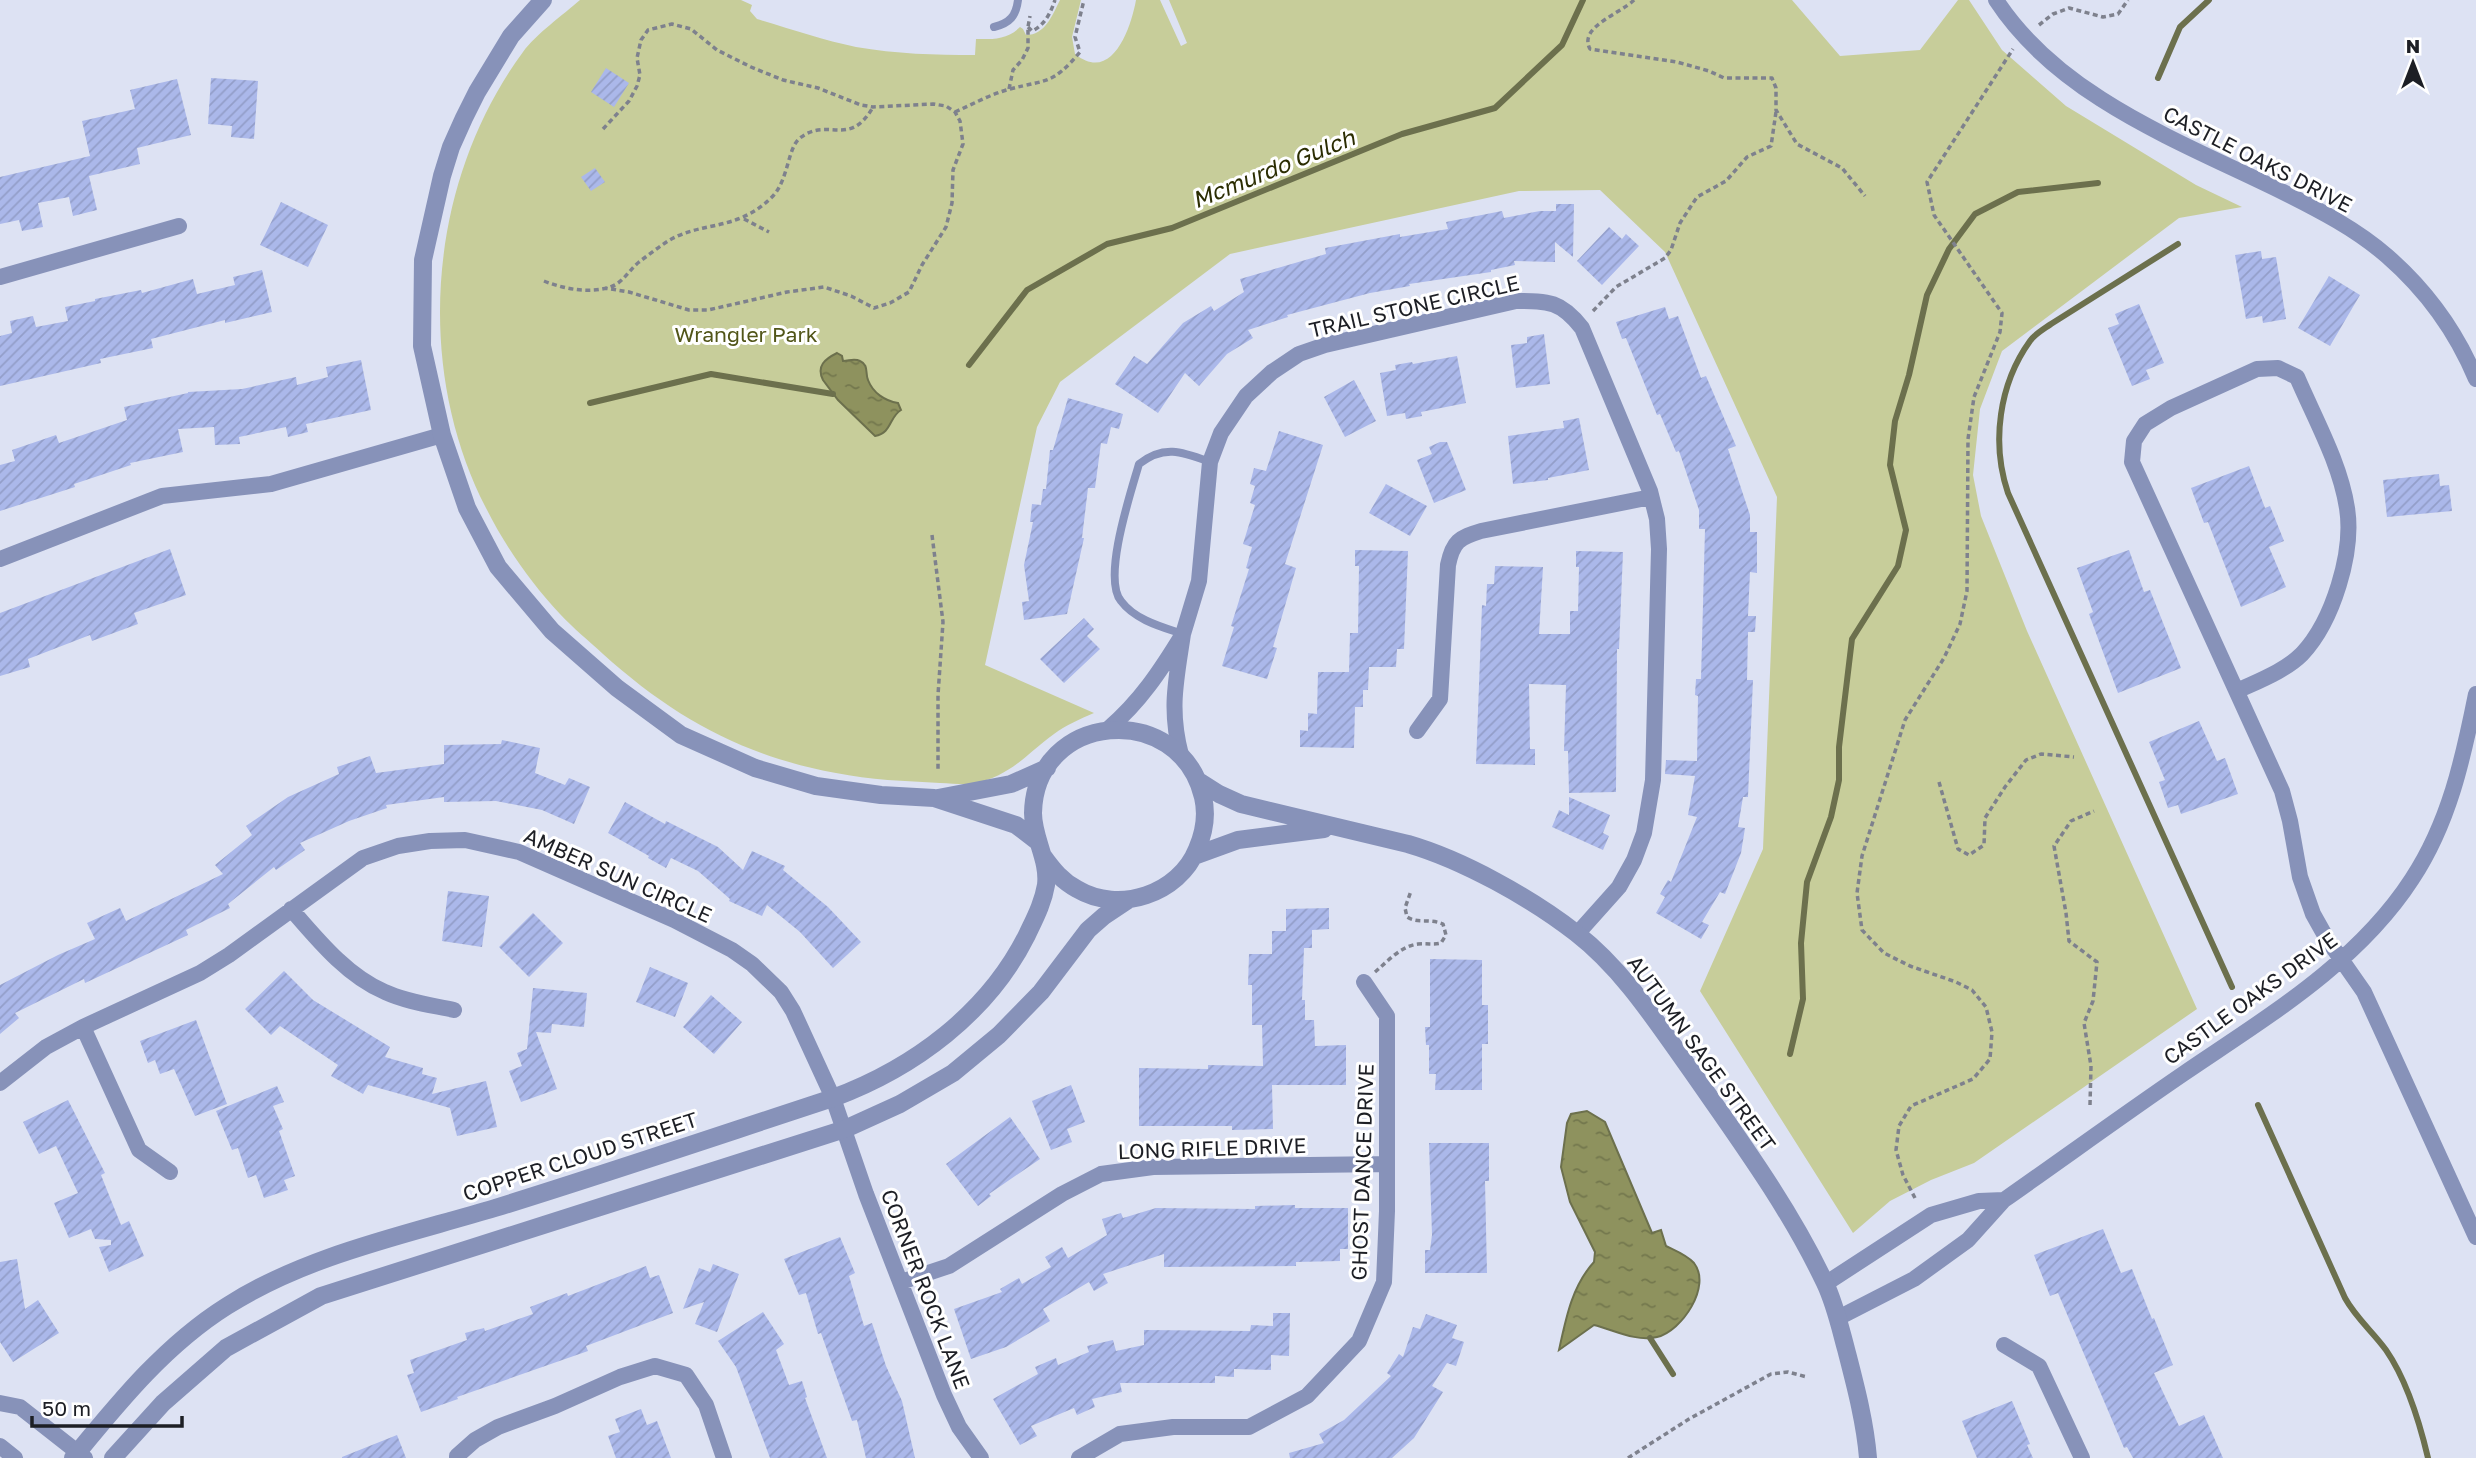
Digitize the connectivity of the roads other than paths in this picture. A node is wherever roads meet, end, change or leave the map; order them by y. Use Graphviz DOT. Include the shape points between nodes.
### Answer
graph roads {
  1 [pos="543,0"];
  2 [pos="1018,0"];
  3 [pos="1996,0"];
  4 [pos="995,27"];
  5 [pos="179,226"];
  6 [pos="0,277"];
  7 [pos="2476,379"];
  8 [pos="442,435"];
  9 [pos="1210,462"];
  10 [pos="1651,497"];
  11 [pos="0,559"];
  12 [pos="1183,634"];
  13 [pos="2237,691"];
  14 [pos="2476,694"];
  15 [pos="1108,729"];
  16 [pos="1417,732"];
  17 [pos="1181,755"];
  18 [pos="1046,768"];
  19 [pos="1197,780"];
  20 [pos="934,798"];
  21 [pos="1334,828"];
  22 [pos="1040,849"];
  23 [pos="1194,856"];
  24 [pos="1128,900"];
  25 [pos="291,909"];
  26 [pos="1577,933"];
  27 [pos="2341,960"];
  28 [pos="1364,982"];
  29 [pos="454,1010"];
  30 [pos="83,1027"];
  31 [pos="0,1083"];
  32 [pos="833,1098"];
  33 [pos="845,1129"];
  34 [pos="1387,1164"];
  35 [pos="170,1172"];
  36 [pos="2004,1200"];
  37 [pos="2476,1237"];
  38 [pos="901,1282"];
  39 [pos="1825,1284"];
  40 [pos="1838,1318"];
  41 [pos="2004,1345"];
  42 [pos="0,1403"];
  43 [pos="0,1446"];
  44 [pos="79,1456"];
  45 [pos="15,1458"];
  46 [pos="113,1458"];
  47 [pos="457,1458"];
  48 [pos="724,1458"];
  49 [pos="981,1458"];
  50 [pos="1079,1458"];
  51 [pos="1868,1458"];
  52 [pos="2082,1458"];
  1 -- 8 [label="street" via="511,36 464,118 442,176 428,233 423,260 422,346"];
  2 -- 4 [label="lane" via="1013,17"];
  3 -- 7 [label="street, CASTLE OAKS DRIVE" via="2047,58 2105,104 2332,217 2385,254 2424,292 2462,347"];
  5 -- 6 [label="street"];
  8 -- 11 [label="street" via="271,484 162,496"];
  8 -- 20 [label="street" via="467,508 498,567 552,631 617,688 681,735 755,768 816,786"];
  9 -- 10 [label="street, TRAIL STONE CIRCLE" via="1221,433 1246,396 1298,354 1516,301 1544,301 1568,310 1582,328"];
  9 -- 12 [label="street, TRAIL STONE CIRCLE" via="1199,581"];
  9 -- 12 [label="lane" via="1161,451 1139,464 1113,574 1115,591 1129,609"];
  10 -- 16 [label="street" via="1460,538 1448,565 1440,699"];
  10 -- 26 [label="street, TRAIL STONE CIRCLE" via="1659,549 1653,780 1634,860 1619,887"];
  12 -- 15 [label="street, TRAIL STONE CIRCLE" via="1146,691"];
  12 -- 17 [label="street, TRAIL STONE CIRCLE" via="1173,708"];
  13 -- 13 [label="street" via="2132,462 2134,441 2145,424 2171,408 2257,369 2278,368 2297,377 2336,467 2347,509 2347,547 2324,622 2301,654"];
  13 -- 27 [label="street" via="2282,791 2300,877 2313,914"];
  14 -- 27 [label="street, CASTLE OAKS DRIVE" via="2457,782 2421,865 2386,916"];
  15 -- 17 [label="street" via="1147,734"];
  15 -- 18 [label="street" via="1073,742"];
  17 -- 19 [label="street"];
  18 -- 20 [label="street" via="1011,784"];
  18 -- 22 [label="street" via="1033,804"];
  19 -- 21 [label="street, AUTUMN SAGE STREET" via="1241,804"];
  19 -- 23 [label="street" via="1205,818"];
  20 -- 22 [label="street" via="1016,825"];
  21 -- 23 [label="street, AUTUMN SAGE STREET" via="1238,840"];
  21 -- 26 [label="street, AUTUMN SAGE STREET" via="1417,847 1463,864"];
  22 -- 24 [label="street" via="1058,875 1079,891"];
  22 -- 32 [label="street, COPPER CLOUD STREET" via="1046,884 1039,910 1017,955 978,1006 920,1054"];
  23 -- 24 [label="street" via="1173,881"];
  24 -- 33 [label="street" via="1088,930 1041,992 953,1073"];
  25 -- 29 [label="street" via="318,940 383,991"];
  25 -- 30 [label="street, AMBER SUN CIRCLE" via="200,973"];
  25 -- 32 [label="street, AMBER SUN CIRCLE" via="363,858 398,846 465,840 519,852 674,920 752,964 793,1011"];
  26 -- 39 [label="street, AUTUMN SAGE STREET" via="1620,975 1658,1024 1753,1160"];
  27 -- 36 [label="street, CASTLE OAKS DRIVE"];
  27 -- 37 [label="street" via="2364,992"];
  28 -- 34 [label="street, GHOST DANCE DRIVE" via="1387,1016"];
  30 -- 31 [label="street, AMBER SUN CIRCLE" via="46,1047"];
  30 -- 35 [label="street" via="139,1150"];
  32 -- 33 [label="street, AMBER SUN CIRCLE"];
  32 -- 44 [label="street, COPPER CLOUD STREET" via="324,1260 267,1284 226,1306 145,1373"];
  33 -- 38 [label="street, CORNER ROCK LANE"];
  33 -- 46 [label="street" via="321,1296 226,1348 163,1403"];
  34 -- 38 [label="street, LONG RIFLE DRIVE" via="1153,1167 1101,1174 949,1266"];
  34 -- 50 [label="street, GHOST DANCE DRIVE" via="1384,1282 1359,1341 1307,1396 1249,1427 1173,1427 1120,1434"];
  36 -- 39 [label="street, CASTLE OAKS DRIVE" via="1979,1201 1931,1215"];
  36 -- 40 [label="street, CASTLE OAKS DRIVE" via="1968,1240 1914,1279"];
  38 -- 49 [label="street, CORNER ROCK LANE" via="944,1395"];
  39 -- 40 [label="street, AUTUMN SAGE STREET"];
  40 -- 51 [label="street, AUTUMN SAGE STREET"];
  41 -- 52 [label="street" via="2039,1366"];
  42 -- 44 [label="street" via="20,1407"];
  43 -- 45 [label="street"];
  47 -- 48 [label="street" via="475,1440 498,1427 655,1366 685,1375 706,1405"];
}
